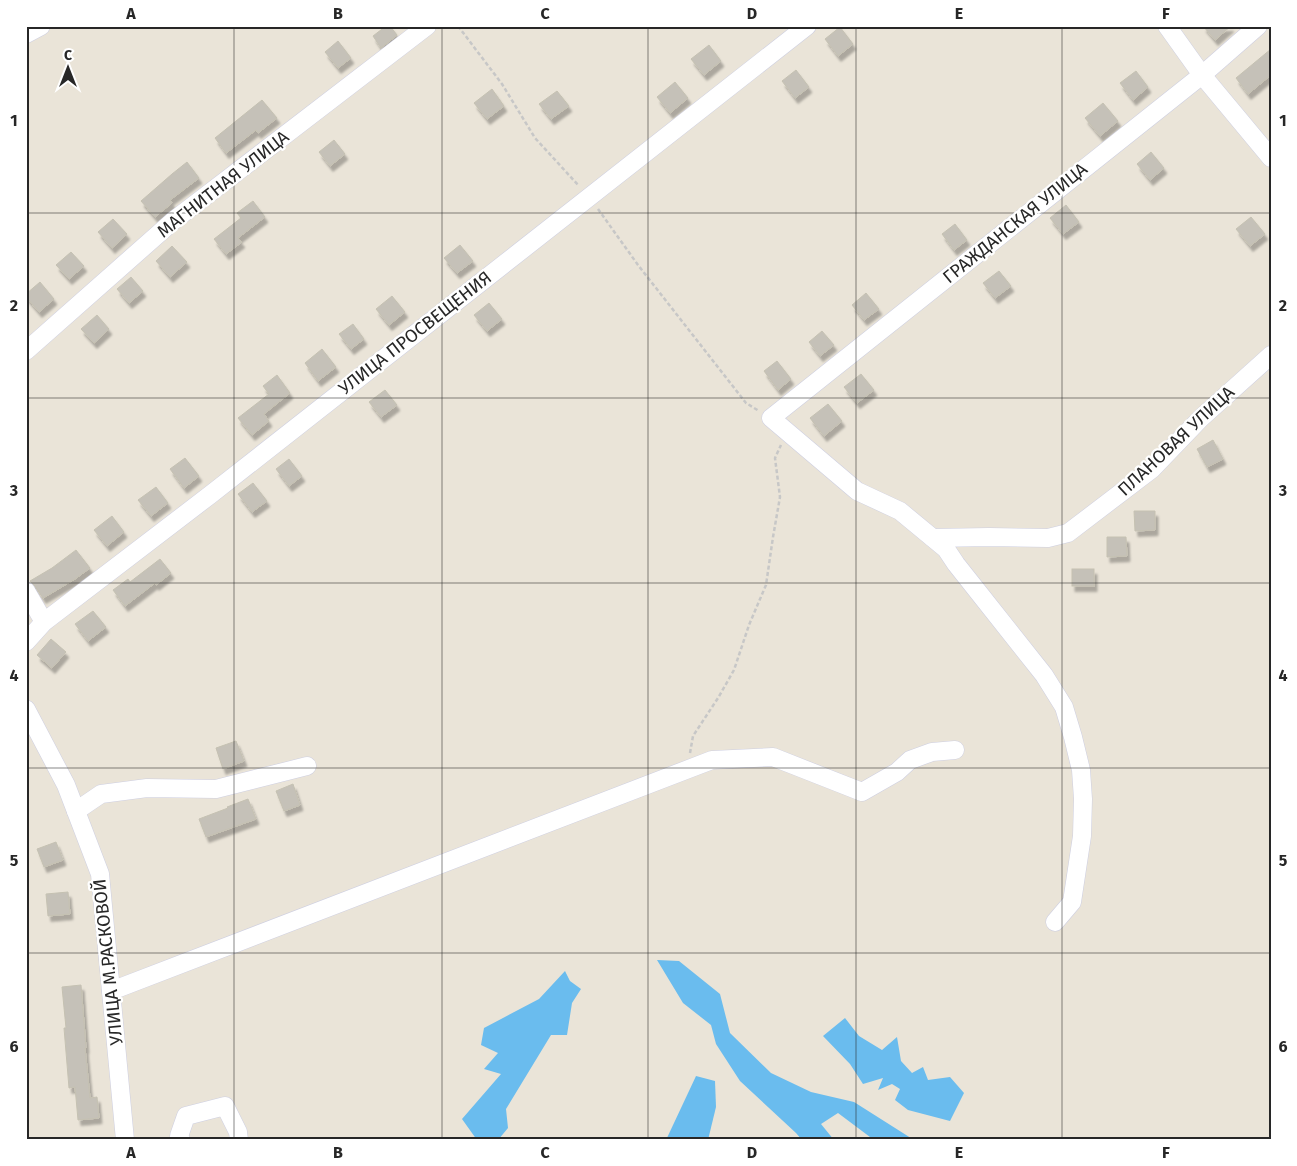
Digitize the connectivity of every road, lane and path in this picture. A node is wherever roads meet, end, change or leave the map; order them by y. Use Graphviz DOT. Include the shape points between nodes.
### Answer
graph roads {
  1 [pos="41,26"];
  2 [pos="428,26"];
  3 [pos="458,26"];
  4 [pos="806,26"];
  5 [pos="1167,26"];
  6 [pos="1258,26"];
  7 [pos="26,34"];
  8 [pos="1202,74"];
  9 [pos="1271,158"];
  10 [pos="590,197"];
  11 [pos="26,351"];
  12 [pos="1271,354"];
  13 [pos="771,418"];
  14 [pos="788,432"];
  15 [pos="933,538"];
  16 [pos="26,591"];
  17 [pos="44,622"];
  18 [pos="26,642"];
  19 [pos="26,709"];
  20 [pos="956,750"];
  21 [pos="307,766"];
  22 [pos="688,769"];
  23 [pos="76,811"];
  24 [pos="1056,922"];
  25 [pos="111,991"];
  26 [pos="125,1140"];
  27 [pos="181,1140"];
  28 [pos="239,1140"];
  1 -- 7 [label="street"];
  2 -- 11 [label="street, МАГНИТНАЯ УЛИЦА" via="173,221"];
  3 -- 10 [label="path" via="502,84 535,138"];
  4 -- 10 [label="street, УЛИЦА ПРОСВЕЩЕНИЯ"];
  5 -- 8 [label="street"];
  6 -- 8 [label="street, ГРАЖДАНСКАЯ УЛИЦА"];
  8 -- 9 [label="street"];
  8 -- 13 [label="street, ГРАЖДАНСКАЯ УЛИЦА"];
  10 -- 13 [label="path" via="638,265 746,403"];
  10 -- 17 [label="street, УЛИЦА ПРОСВЕЩЕНИЯ"];
  12 -- 15 [label="street, ПЛАНОВАЯ УЛИЦА" via="1201,418 1152,469 1068,533 1048,538"];
  13 -- 14 [label="street"];
  14 -- 15 [label="street" via="857,491 900,511"];
  14 -- 22 [label="path" via="775,458 780,497 766,586 734,670 693,736"];
  15 -- 24 [label="street" via="946,549 1044,675 1064,707 1081,770 1082,836 1072,902"];
  16 -- 17 [label="street"];
  17 -- 18 [label="street, УЛИЦА ПРОСВЕЩЕНИЯ"];
  19 -- 23 [label="street, УЛИЦА М.РАСКОВОЙ"];
  20 -- 22 [label="street" via="932,752 910,760 898,772 862,792 774,757 712,760"];
  21 -- 23 [label="street" via="216,789 147,788 101,794"];
  22 -- 25 [label="street"];
  23 -- 25 [label="street, УЛИЦА М.РАСКОВОЙ" via="100,874"];
  25 -- 26 [label="street, УЛИЦА М.РАСКОВОЙ"];
  27 -- 28 [label="street" via="186,1116 225,1106"];
}
